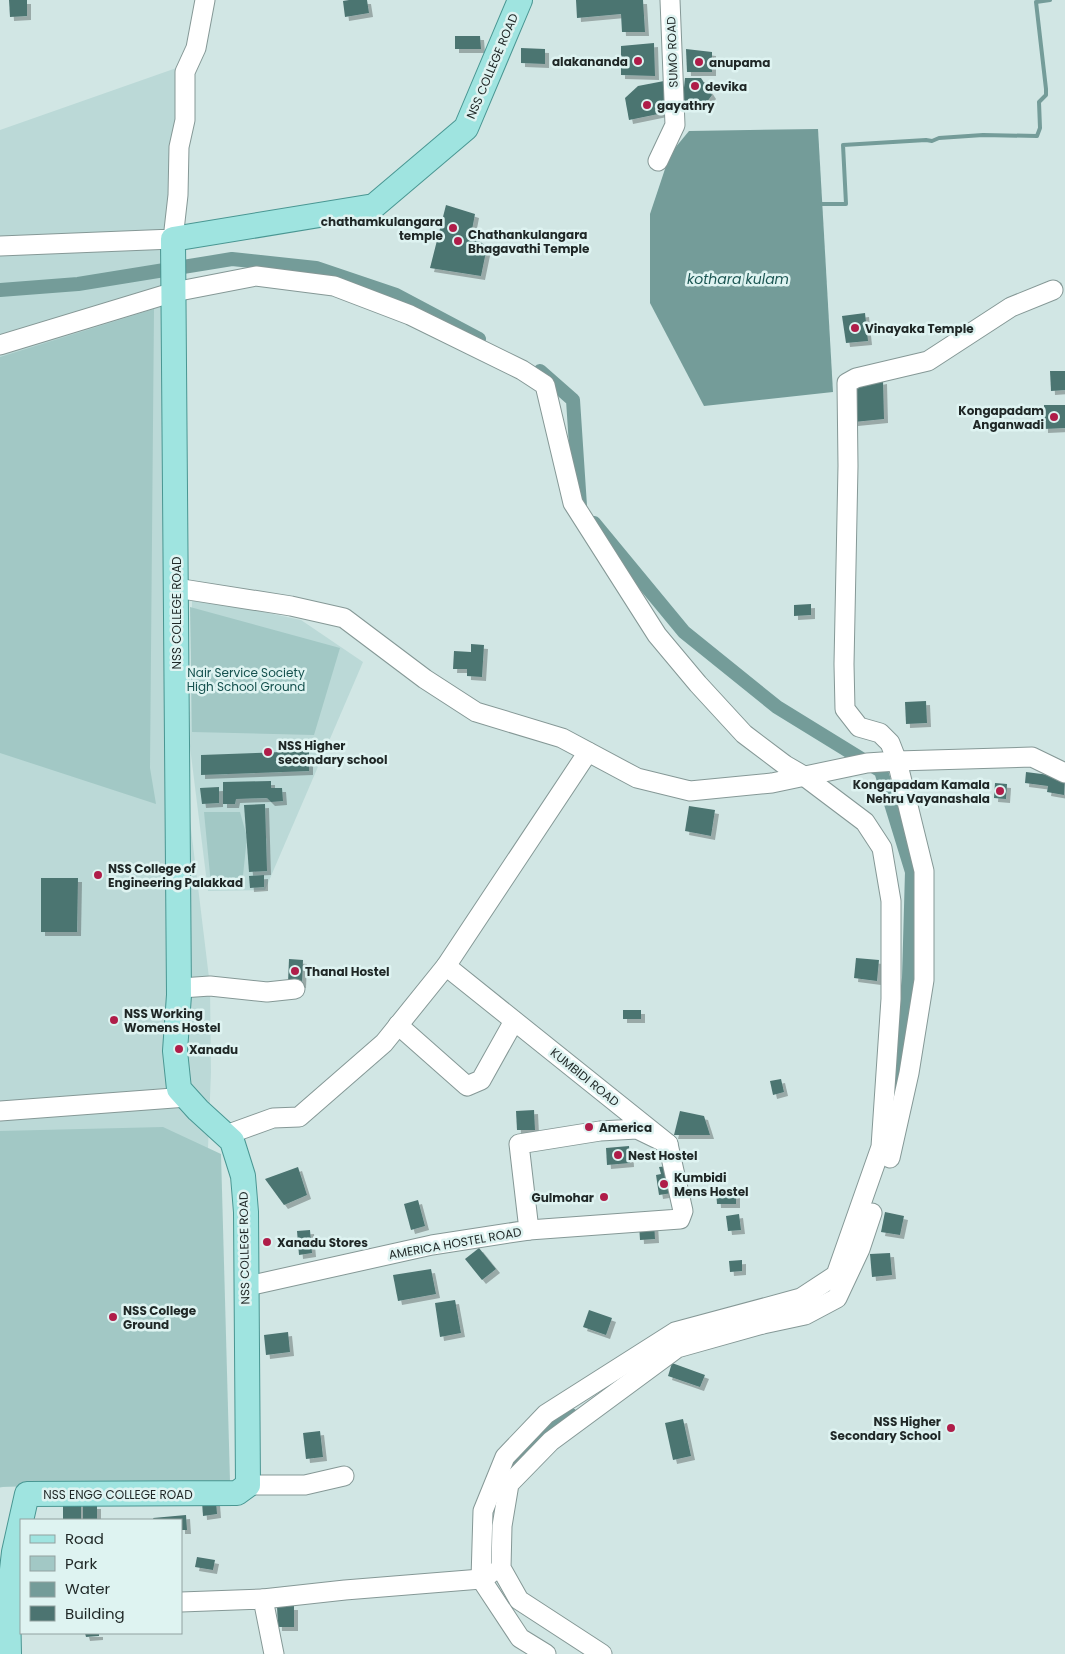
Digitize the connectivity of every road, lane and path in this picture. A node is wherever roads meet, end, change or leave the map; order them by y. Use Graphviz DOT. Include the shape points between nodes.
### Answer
graph roads {
  1 [pos="205,0"];
  2 [pos="520,0"];
  3 [pos="670,0"];
  4 [pos="658,161"];
  5 [pos="173,244"];
  6 [pos="0,246"];
  7 [pos="173,287"];
  8 [pos="1053,290"];
  9 [pos="0,345"];
  10 [pos="176,588"];
  11 [pos="588,752"];
  12 [pos="896,761"];
  13 [pos="1065,773"];
  14 [pos="804,776"];
  15 [pos="446,966"];
  16 [pos="295,989"];
  17 [pos="178,1007"];
  18 [pos="514,1021"];
  19 [pos="398,1025"];
  20 [pos="187,1097"];
  21 [pos="0,1111"];
  22 [pos="226,1135"];
  23 [pos="668,1144"];
  24 [pos="529,1230"];
  25 [pos="245,1285"];
  26 [pos="344,1476"];
  27 [pos="248,1485"];
  28 [pos="21,1519"];
  29 [pos="20,1525"];
  30 [pos="501,1568"];
  31 [pos="481,1579"];
  32 [pos="263,1599"];
  33 [pos="182,1602"];
  34 [pos="15,1605"];
  35 [pos="8,1654"];
  36 [pos="274,1654"];
  37 [pos="546,1654"];
  38 [pos="602,1654"];
  1 -- 5 [label="street" via="196,48 185,72 185,120 179,146"];
  2 -- 5 [label="main road, NSS COLLEGE ROAD" via="466,128 374,206"];
  3 -- 4 [label="street, SUMO ROAD" via="675,125"];
  5 -- 6 [label="street"];
  5 -- 7 [label="main road, NSS COLLEGE ROAD"];
  7 -- 9 [label="street"];
  7 -- 10 [label="main road, NSS COLLEGE ROAD"];
  7 -- 14 [label="street" via="256,276 334,286 410,315 522,370 545,385 572,503 657,635 744,734"];
  8 -- 12 [label="street" via="1011,307 928,361 847,383 845,709 859,728 880,733 890,743"];
  10 -- 11 [label="street" via="344,618 425,679 476,712 562,738"];
  10 -- 17 [label="main road, NSS COLLEGE ROAD"];
  11 -- 14 [label="street" via="637,778 690,791 772,783"];
  11 -- 15 [label="street"];
  12 -- 13 [label="street" via="1032,757"];
  12 -- 14 [label="street" via="867,763"];
  12 -- 30 [label="street" via="924,871 924,980 909,1073 888,1165 860,1249 837,1298 805,1315 676,1348 551,1441 509,1484 502,1526"];
  14 -- 31 [label="street" via="865,822 882,848 891,901 891,999 881,1147 836,1275 801,1298 675,1332 546,1414 505,1456 483,1511"];
  15 -- 18 [label="street, KUMBIDI ROAD"];
  15 -- 19 [label="street"];
  16 -- 17 [label="street" via="267,992 210,986 181,988"];
  17 -- 20 [label="main road, NSS COLLEGE ROAD" via="175,1051 179,1089"];
  18 -- 19 [label="street" via="482,1080 467,1086"];
  18 -- 23 [label="street, KUMBIDI ROAD"];
  19 -- 22 [label="street" via="384,1043 299,1117 273,1118"];
  20 -- 21 [label="street"];
  20 -- 22 [label="main road, NSS COLLEGE ROAD"];
  22 -- 25 [label="main road, NSS COLLEGE ROAD" via="232,1141 242,1176 246,1212"];
  23 -- 24 [label="street" via="683,1211 680,1219"];
  23 -- 24 [label="street, AMERICA HOSTEL ROAD" via="637,1129 600,1131 519,1144"];
  24 -- 25 [label="street, AMERICA HOSTEL ROAD" via="432,1245"];
  25 -- 27 [label="main road, NSS COLLEGE ROAD"];
  26 -- 27 [label="street" via="304,1485"];
  27 -- 28 [label="main road, NSS ENGG COLLEGE ROAD" via="237,1493 27,1494"];
  29 -- 34 [label="main road, NSS ENGG COLLEGE ROAD" via="14,1552"];
  30 -- 31 [label="street"];
  30 -- 38 [label="street" via="518,1600"];
  31 -- 32 [label="street"];
  31 -- 37 [label="street" via="520,1638"];
  32 -- 33 [label="street"];
  32 -- 36 [label="street"];
  34 -- 35 [label="main road, NSS ENGG COLLEGE ROAD"];
}
